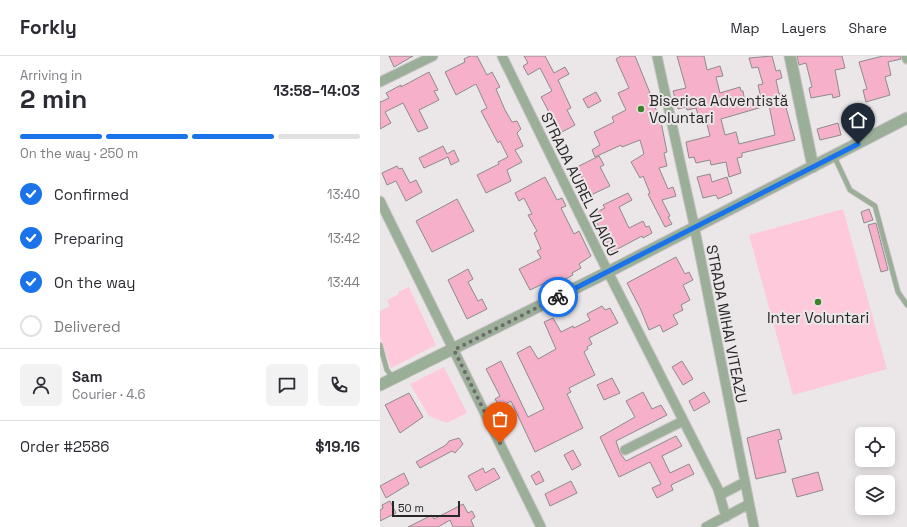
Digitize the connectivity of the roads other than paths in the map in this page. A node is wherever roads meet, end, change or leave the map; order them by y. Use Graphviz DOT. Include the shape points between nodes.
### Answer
graph roads {
  1 [pos="433,56"];
  2 [pos="502,56"];
  3 [pos="657,56"];
  4 [pos="790,56"];
  5 [pos="906,56"];
  6 [pos="907,59"];
  7 [pos="380,82"];
  8 [pos="907,118"];
  9 [pos="834,156"];
  10 [pos="813,167"];
  11 [pos="380,201"];
  12 [pos="694,228"];
  13 [pos="608,272"];
  14 [pos="907,305"];
  15 [pos="380,345"];
  16 [pos="454,350"];
  17 [pos="394,379"];
  18 [pos="380,385"];
  19 [pos="683,421"];
  20 [pos="625,450"];
  21 [pos="745,482"];
  22 [pos="720,495"];
  23 [pos="749,504"];
  24 [pos="726,516"];
  25 [pos="541,527"];
  26 [pos="706,527"];
  27 [pos="754,527"];
  1 -- 7 [label="street"];
  2 -- 13 [label="street, STRADA AUREL VLAICU"];
  3 -- 12 [label="street, STRADA MIHAI VITEAZU"];
  4 -- 10 [label="street"];
  5 -- 6 [label="street"];
  8 -- 9 [label="street"];
  9 -- 10 [label="street"];
  9 -- 14 [label="lane" via="850,190 875,206 898,292"];
  10 -- 12 [label="street"];
  11 -- 16 [label="street"];
  12 -- 13 [label="street"];
  12 -- 21 [label="street, STRADA MIHAI VITEAZU"];
  13 -- 16 [label="street"];
  13 -- 19 [label="street, STRADA AUREL VLAICU"];
  15 -- 17 [label="lane" via="387,370"];
  16 -- 17 [label="street"];
  16 -- 25 [label="street"];
  17 -- 18 [label="street"];
  19 -- 20 [label="street"];
  19 -- 22 [label="street, STRADA AUREL VLAICU"];
  21 -- 22 [label="street"];
  21 -- 23 [label="street, STRADA MIHAI VITEAZU"];
  22 -- 24 [label="street, STRADA AUREL VLAICU"];
  23 -- 24 [label="street"];
  23 -- 27 [label="street, STRADA MIHAI VITEAZU"];
  24 -- 26 [label="street"];
}
